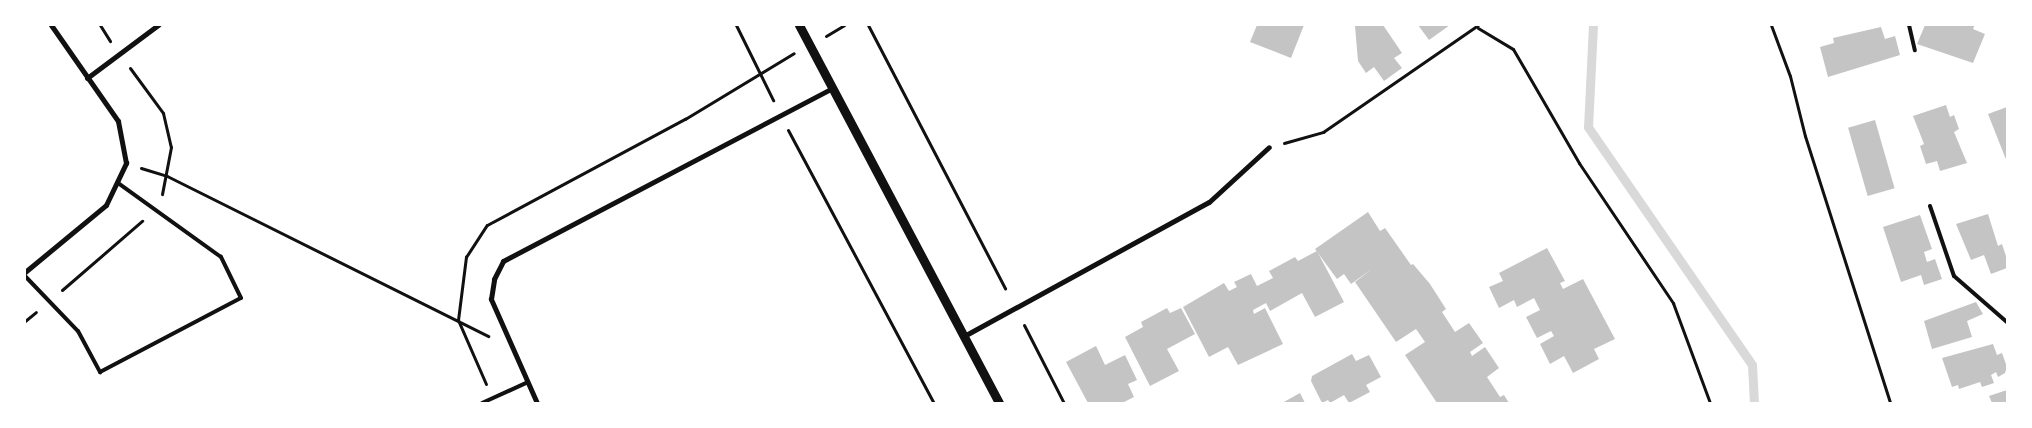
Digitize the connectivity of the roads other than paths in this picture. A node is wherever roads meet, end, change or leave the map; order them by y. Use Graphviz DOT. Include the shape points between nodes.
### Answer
graph roads {
  1 [pos="51,25"];
  2 [pos="158,25"];
  3 [pos="800,25"];
  4 [pos="1909,25"];
  5 [pos="1915,50"];
  6 [pos="87,78"];
  7 [pos="833,88"];
  8 [pos="1269,147"];
  9 [pos="118,183"];
  10 [pos="1930,206"];
  11 [pos="25,272"];
  12 [pos="25,276"];
  13 [pos="2007,322"];
  14 [pos="964,336"];
  15 [pos="526,383"];
  16 [pos="482,403"];
  17 [pos="537,403"];
  18 [pos="999,403"];
  1 -- 6 [label="street"];
  2 -- 6 [label="street"];
  3 -- 7 [label="street"];
  4 -- 5 [label="lane"];
  6 -- 9 [label="street" via="118,121 126,163"];
  7 -- 14 [label="street"];
  7 -- 15 [label="street" via="503,260 494,279 491,299"];
  8 -- 14 [label="street" via="1209,202"];
  9 -- 11 [label="street" via="106,205"];
  9 -- 12 [label="lane" via="221,257 241,298 100,372 78,331"];
  10 -- 13 [label="lane" via="1954,276"];
  14 -- 18 [label="street"];
  15 -- 16 [label="lane"];
  15 -- 17 [label="street"];
}
